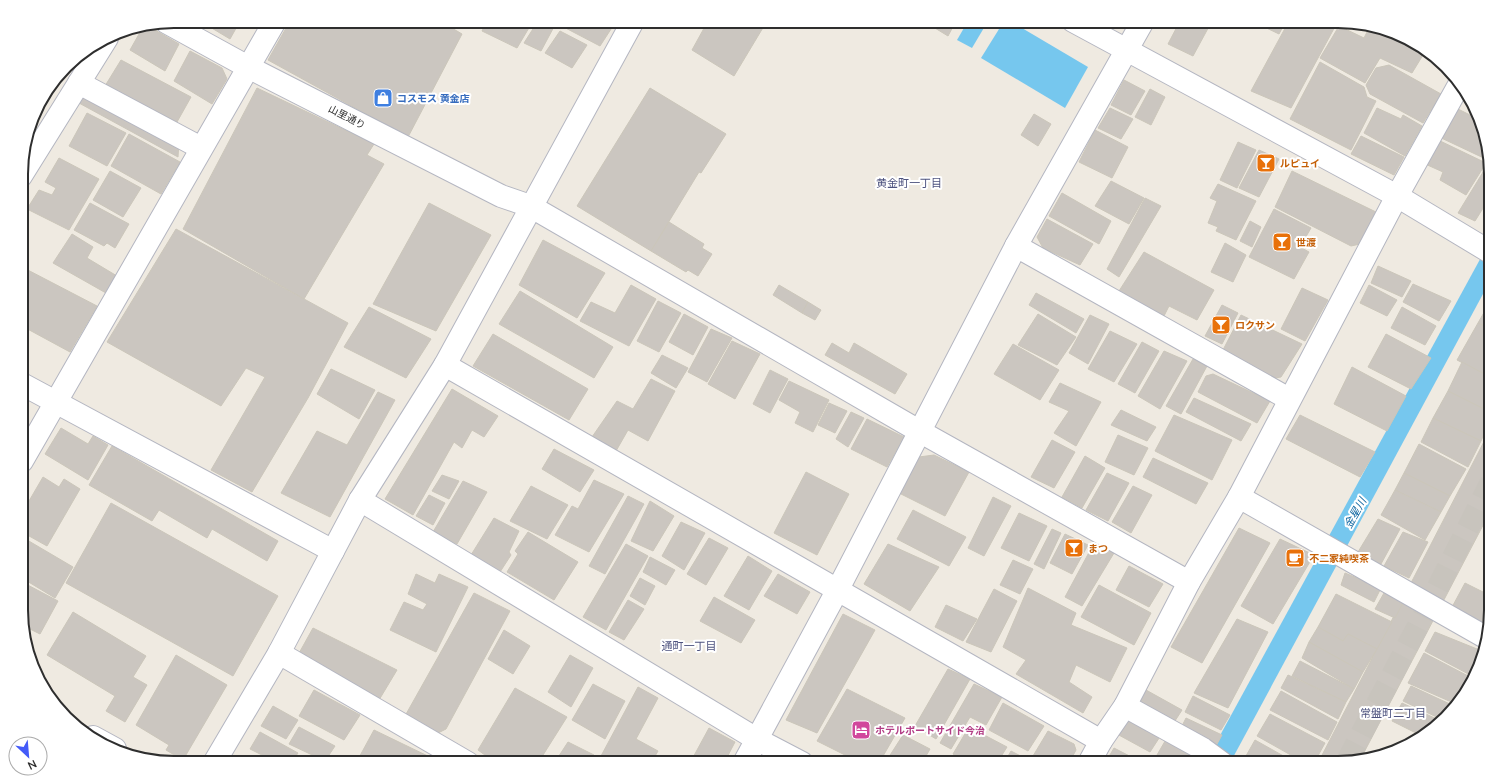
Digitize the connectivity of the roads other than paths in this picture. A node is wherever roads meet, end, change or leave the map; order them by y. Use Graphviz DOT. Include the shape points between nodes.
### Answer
graph roads {
  1 [pos="177,28"];
  2 [pos="271,28"];
  3 [pos="629,28"];
  4 [pos="1085,28"];
  5 [pos="1139,28"];
  6 [pos="101,48"];
  7 [pos="1127,52"];
  8 [pos="248,67"];
  9 [pos="79,83"];
  10 [pos="1457,89"];
  11 [pos="201,148"];
  12 [pos="28,165"];
  13 [pos="1397,196"];
  14 [pos="530,206"];
  15 [pos="1016,246"];
  16 [pos="1484,249"];
  17 [pos="445,365"];
  18 [pos="28,387"];
  19 [pos="1289,399"];
  20 [pos="55,403"];
  21 [pos="919,431"];
  22 [pos="28,450"];
  23 [pos="1239,497"];
  24 [pos="360,500"];
  25 [pos="333,551"];
  26 [pos="1189,582"];
  27 [pos="837,591"];
  28 [pos="1482,635"];
  29 [pos="279,653"];
  30 [pos="1125,706"];
  31 [pos="758,740"];
  32 [pos="1101,741"];
  33 [pos="218,756"];
  34 [pos="456,756"];
  35 [pos="748,756"];
  36 [pos="789,756"];
  37 [pos="1093,756"];
  38 [pos="1212,756"];
  1 -- 8 [label="street, 山里通り"];
  2 -- 8 [label="street"];
  3 -- 14 [label="street"];
  4 -- 7 [label="street"];
  5 -- 7 [label="street"];
  6 -- 9 [label="street"];
  7 -- 13 [label="street"];
  7 -- 15 [label="street"];
  8 -- 11 [label="street"];
  8 -- 14 [label="street, 山里通り" via="501,196"];
  9 -- 11 [label="street"];
  9 -- 12 [label="street"];
  10 -- 13 [label="street"];
  11 -- 20 [label="street"];
  13 -- 16 [label="street"];
  13 -- 19 [label="street"];
  14 -- 17 [label="street"];
  14 -- 21 [label="street, 山里通り"];
  15 -- 19 [label="street"];
  15 -- 21 [label="street"];
  17 -- 24 [label="street"];
  17 -- 27 [label="street"];
  18 -- 20 [label="street"];
  19 -- 23 [label="street"];
  20 -- 22 [label="street"];
  20 -- 25 [label="street"];
  21 -- 26 [label="street, 山里通り"];
  21 -- 27 [label="street"];
  23 -- 26 [label="street"];
  23 -- 28 [label="street"];
  24 -- 25 [label="street"];
  24 -- 31 [label="street"];
  25 -- 29 [label="street"];
  26 -- 30 [label="street"];
  27 -- 31 [label="street"];
  27 -- 32 [label="street"];
  29 -- 33 [label="street"];
  29 -- 34 [label="street"];
  30 -- 32 [label="street"];
  30 -- 38 [label="street"];
  31 -- 35 [label="street"];
  31 -- 36 [label="street"];
  32 -- 37 [label="street"];
}
